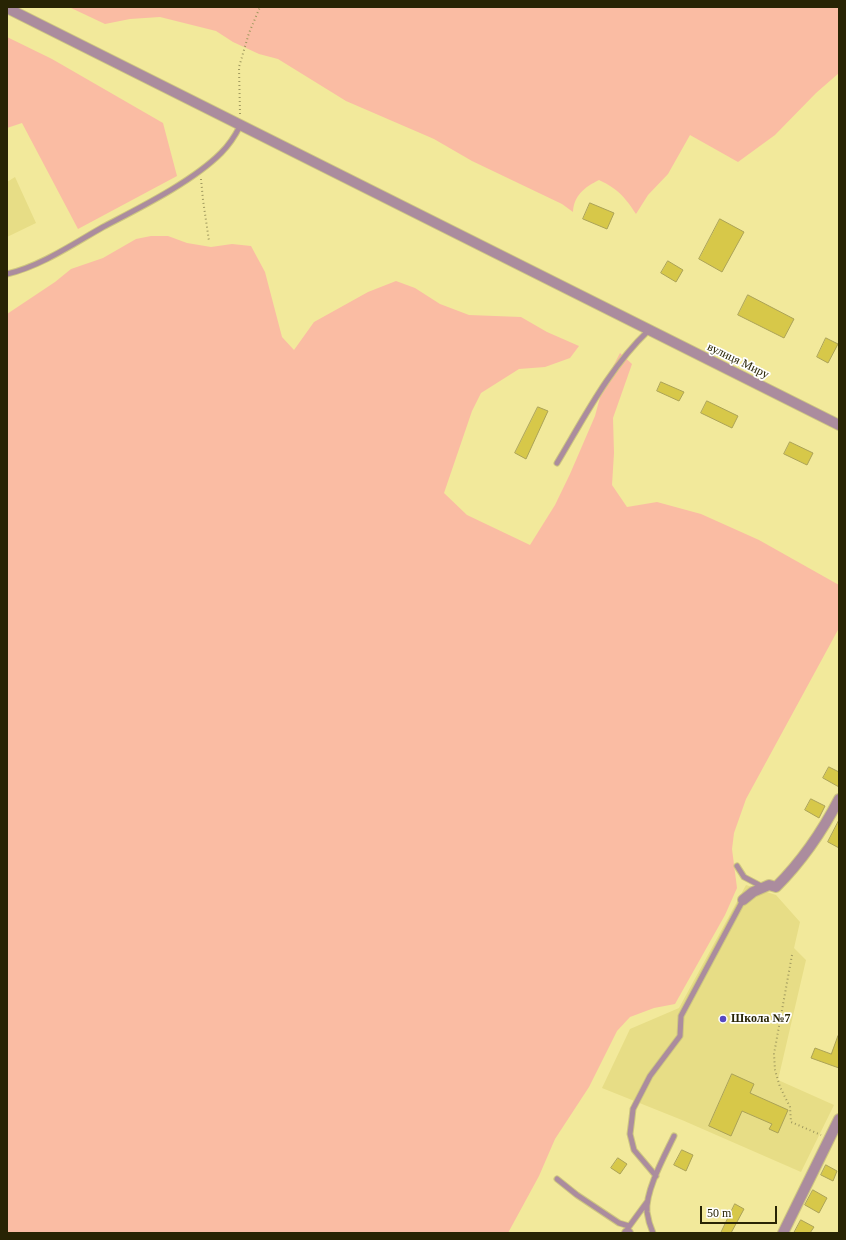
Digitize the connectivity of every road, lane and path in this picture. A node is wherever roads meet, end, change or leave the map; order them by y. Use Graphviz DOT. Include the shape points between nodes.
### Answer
graph roads {
  1 [pos="260,7"];
  2 [pos="7,8"];
  3 [pos="240,126"];
  4 [pos="203,168"];
  5 [pos="209,240"];
  6 [pos="7,274"];
  7 [pos="648,331"];
  8 [pos="839,425"];
  9 [pos="557,463"];
  10 [pos="839,799"];
  11 [pos="737,866"];
  12 [pos="763,887"];
  13 [pos="743,900"];
  14 [pos="792,955"];
  15 [pos="839,1119"];
  16 [pos="674,1136"];
  17 [pos="829,1139"];
  18 [pos="656,1176"];
  19 [pos="557,1179"];
  20 [pos="648,1201"];
  21 [pos="627,1231"];
  22 [pos="653,1233"];
  23 [pos="783,1233"];
  1 -- 3 [label="path" via="249,33 240,67"];
  2 -- 3 [label="street, вулиця Миру"];
  3 -- 4 [label="lane" via="221,154"];
  3 -- 7 [label="street, вулиця Миру"];
  4 -- 5 [label="path" via="203,200"];
  4 -- 6 [label="lane" via="70,246 35,264"];
  7 -- 8 [label="street, вулиця Миру"];
  7 -- 9 [label="lane" via="630,348"];
  10 -- 12 [label="street" via="812,846 792,871 776,887"];
  11 -- 12 [label="lane" via="744,877"];
  12 -- 13 [label="street"];
  13 -- 18 [label="lane" via="681,1016 680,1036 650,1076 633,1109 630,1134 634,1150"];
  14 -- 17 [label="path" via="774,1054 775,1070 790,1106 791,1122"];
  15 -- 17 [label="street"];
  16 -- 18 [label="lane"];
  17 -- 23 [label="street"];
  18 -- 20 [label="lane"];
  19 -- 21 [label="lane"];
  20 -- 21 [label="lane"];
  20 -- 22 [label="lane" via="647,1211"];
}
